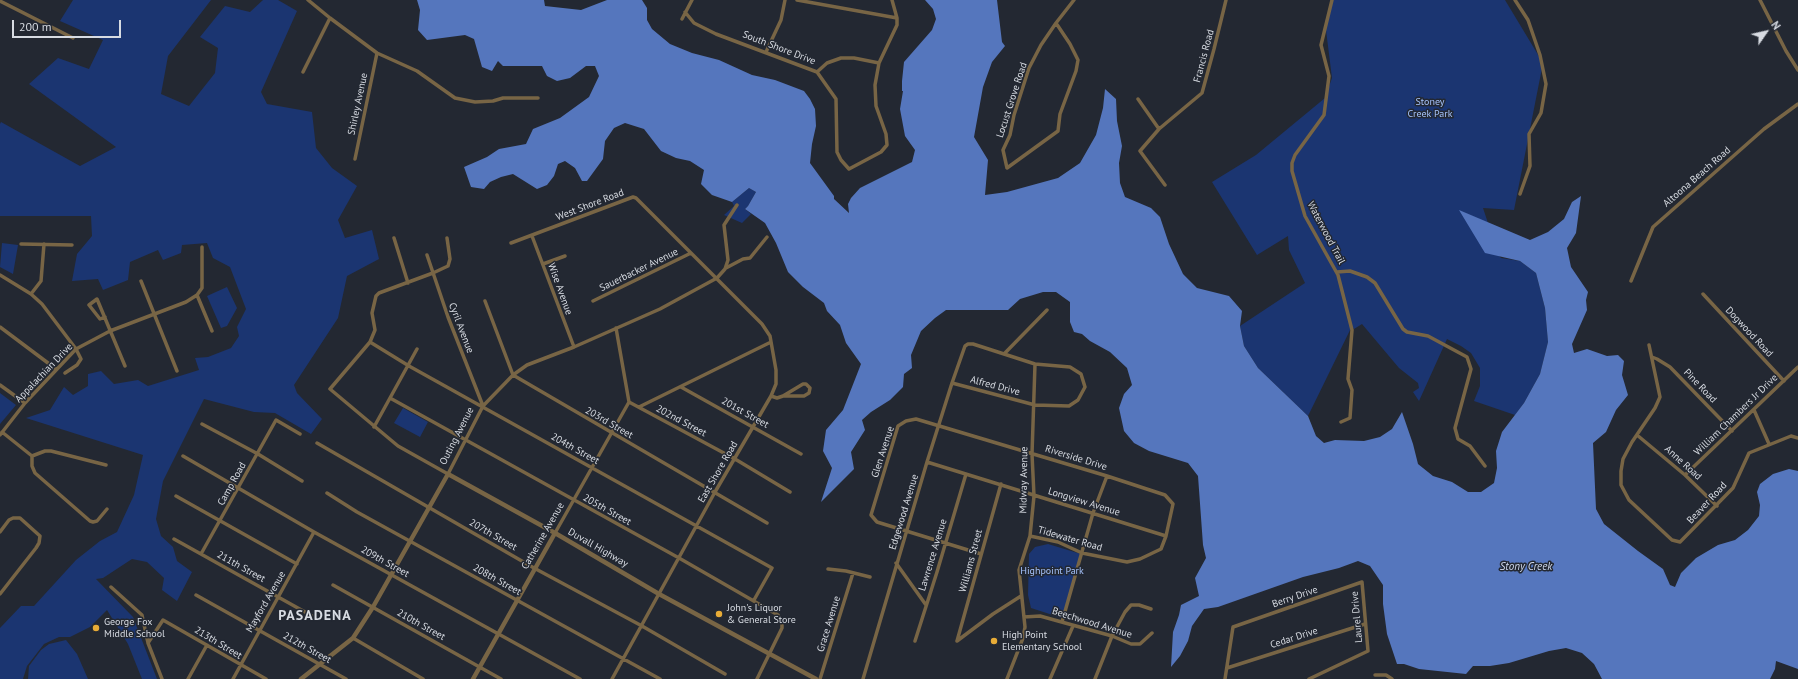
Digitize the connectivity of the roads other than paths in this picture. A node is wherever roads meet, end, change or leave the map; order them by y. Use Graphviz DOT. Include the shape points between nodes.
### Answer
graph roads {
  1 [pos="308,0"];
  2 [pos="692,0"];
  3 [pos="785,0"];
  4 [pos="797,0"];
  5 [pos="892,0"];
  6 [pos="1074,0"];
  7 [pos="1226,0"];
  8 [pos="1332,0"];
  9 [pos="1515,0"];
  10 [pos="1760,0"];
  11 [pos="0,1"];
  12 [pos="685,12"];
  13 [pos="330,18"];
  14 [pos="897,18"];
  15 [pos="682,19"];
  16 [pos="1056,23"];
  17 [pos="73,38"];
  18 [pos="377,52"];
  19 [pos="766,52"];
  20 [pos="879,63"];
  21 [pos="1798,70"];
  22 [pos="303,72"];
  23 [pos="818,72"];
  24 [pos="538,98"];
  25 [pos="1138,99"];
  26 [pos="1798,104"];
  27 [pos="1159,129"];
  28 [pos="355,159"];
  29 [pos="1165,185"];
  30 [pos="1520,194"];
  31 [pos="737,205"];
  32 [pos="532,236"];
  33 [pos="767,236"];
  34 [pos="394,238"];
  35 [pos="447,238"];
  36 [pos="511,243"];
  37 [pos="21,244"];
  38 [pos="44,244"];
  39 [pos="72,245"];
  40 [pos="202,247"];
  41 [pos="691,253"];
  42 [pos="427,255"];
  43 [pos="565,256"];
  44 [pos="542,264"];
  45 [pos="725,269"];
  46 [pos="1337,272"];
  47 [pos="434,273"];
  48 [pos="0,275"];
  49 [pos="717,278"];
  50 [pos="141,281"];
  51 [pos="1630,282"];
  52 [pos="408,283"];
  53 [pos="31,294"];
  54 [pos="1703,294"];
  55 [pos="197,295"];
  56 [pos="485,300"];
  57 [pos="593,300"];
  58 [pos="1047,310"];
  59 [pos="154,314"];
  60 [pos="105,317"];
  61 [pos="0,327"];
  62 [pos="616,328"];
  63 [pos="110,331"];
  64 [pos="212,331"];
  65 [pos="370,342"];
  66 [pos="771,342"];
  67 [pos="1649,345"];
  68 [pos="574,347"];
  69 [pos="76,349"];
  70 [pos="417,349"];
  71 [pos="963,350"];
  72 [pos="1004,354"];
  73 [pos="1652,357"];
  74 [pos="1035,364"];
  75 [pos="125,366"];
  76 [pos="409,366"];
  77 [pos="1798,367"];
  78 [pos="56,369"];
  79 [pos="177,370"];
  80 [pos="65,372"];
  81 [pos="513,375"];
  82 [pos="1784,380"];
  83 [pos="952,383"];
  84 [pos="0,385"];
  85 [pos="681,387"];
  86 [pos="771,396"];
  87 [pos="783,396"];
  88 [pos="390,398"];
  89 [pos="629,402"];
  90 [pos="24,403"];
  91 [pos="1035,405"];
  92 [pos="483,406"];
  93 [pos="639,407"];
  94 [pos="1754,410"];
  95 [pos="1341,422"];
  96 [pos="202,424"];
  97 [pos="374,426"];
  98 [pos="754,426"];
  99 [pos="938,426"];
  100 [pos="1732,431"];
  101 [pos="612,433"];
  102 [pos="1,434"];
  103 [pos="300,434"];
  104 [pos="1637,435"];
  105 [pos="1798,438"];
  106 [pos="466,440"];
  107 [pos="317,442"];
  108 [pos="1769,444"];
  109 [pos="258,454"];
  110 [pos="801,454"];
  111 [pos="1032,454"];
  112 [pos="32,456"];
  113 [pos="184,456"];
  114 [pos="735,459"];
  115 [pos="927,462"];
  116 [pos="106,465"];
  117 [pos="1485,466"];
  118 [pos="592,468"];
  119 [pos="448,474"];
  120 [pos="966,474"];
  121 [pos="1685,475"];
  122 [pos="1107,476"];
  123 [pos="302,481"];
  124 [pos="1001,484"];
  125 [pos="239,488"];
  126 [pos="715,492"];
  127 [pos="790,492"];
  128 [pos="326,493"];
  129 [pos="1034,495"];
  130 [pos="176,496"];
  131 [pos="574,500"];
  132 [pos="1717,506"];
  133 [pos="429,507"];
  134 [pos="107,509"];
  135 [pos="1093,513"];
  136 [pos="220,522"];
  137 [pos="767,523"];
  138 [pos="697,525"];
  139 [pos="907,531"];
  140 [pos="0,532"];
  141 [pos="314,532"];
  142 [pos="555,533"];
  143 [pos="1030,536"];
  144 [pos="1166,536"];
  145 [pos="174,539"];
  146 [pos="411,541"];
  147 [pos="946,542"];
  148 [pos="1082,552"];
  149 [pos="201,554"];
  150 [pos="981,554"];
  151 [pos="679,558"];
  152 [pos="896,563"];
  153 [pos="297,564"];
  154 [pos="534,568"];
  155 [pos="828,569"];
  156 [pos="853,573"];
  157 [pos="392,574"];
  158 [pos="870,577"];
  159 [pos="1362,582"];
  160 [pos="333,585"];
  161 [pos="111,587"];
  162 [pos="0,594"];
  163 [pos="659,594"];
  164 [pos="196,595"];
  165 [pos="1021,596"];
  166 [pos="278,597"];
  167 [pos="517,600"];
  168 [pos="754,600"];
  169 [pos="926,605"];
  170 [pos="373,607"];
  171 [pos="1151,609"];
  172 [pos="314,617"];
  173 [pos="1024,618"];
  174 [pos="1062,622"];
  175 [pos="1365,624"];
  176 [pos="642,626"];
  177 [pos="1073,626"];
  178 [pos="259,630"];
  179 [pos="1152,633"];
  180 [pos="497,634"];
  181 [pos="1112,636"];
  182 [pos="353,638"];
  183 [pos="915,641"];
  184 [pos="148,643"];
  185 [pos="207,645"];
  186 [pos="770,655"];
  187 [pos="624,659"];
  188 [pos="321,664"];
  189 [pos="240,665"];
  190 [pos="479,667"];
  191 [pos="1227,668"];
  192 [pos="725,674"];
  193 [pos="1375,675"];
  194 [pos="1009,678"];
  195 [pos="162,679"];
  196 [pos="188,679"];
  197 [pos="232,679"];
  198 [pos="266,679"];
  199 [pos="302,679"];
  200 [pos="346,679"];
  201 [pos="423,679"];
  202 [pos="473,679"];
  203 [pos="501,679"];
  204 [pos="580,679"];
  205 [pos="612,679"];
  206 [pos="660,679"];
  207 [pos="757,679"];
  208 [pos="816,679"];
  209 [pos="820,679"];
  210 [pos="863,679"];
  211 [pos="1050,679"];
  212 [pos="1095,679"];
  213 [pos="1225,679"];
  214 [pos="1309,679"];
  215 [pos="1392,679"];
  1 -- 13 [label="street"];
  2 -- 12 [label="street"];
  3 -- 19 [label="street" via="781,20"];
  4 -- 14 [label="street"];
  5 -- 14 [label="street"];
  6 -- 16 [label="street, Locust Grove Road"];
  7 -- 27 [label="street, Francis Road" via="1202,93"];
  8 -- 46 [label="street, Waterwood Trail" via="1321,45 1329,76 1324,115 1294,155 1292,170 1305,216"];
  9 -- 30 [label="street" via="1528,20 1540,55 1546,84 1541,113 1529,134 1530,166"];
  10 -- 21 [label="street"];
  11 -- 17 [label="street"];
  12 -- 15 [label="street"];
  12 -- 19 [label="street, South Shore Drive" via="691,21 706,29"];
  13 -- 18 [label="street"];
  13 -- 22 [label="street"];
  14 -- 20 [label="street" via="896,29"];
  16 -- 16 [label="street, Locust Grove Road" via="1041,45 1021,93 1010,135 1003,150 1007,168 1058,131 1060,114 1078,60"];
  18 -- 24 [label="street" via="417,71 455,98 481,102 503,98"];
  18 -- 28 [label="street, Shirley Avenue"];
  19 -- 23 [label="street, South Shore Drive"];
  20 -- 23 [label="street" via="841,58 827,63"];
  20 -- 23 [label="street, South Shore Drive" via="875,98 887,145 881,152 849,169 837,152 837,103"];
  25 -- 27 [label="street"];
  26 -- 51 [label="street, Altoona Beach Road" via="1764,130 1653,227"];
  27 -- 29 [label="street, Francis Road" via="1140,151"];
  31 -- 45 [label="street" via="724,225 728,260"];
  32 -- 36 [label="street, West Shore Road"];
  32 -- 41 [label="street, West Shore Road" via="633,197"];
  32 -- 44 [label="street, Wise Avenue"];
  33 -- 45 [label="street, Outing Avenue" via="750,258 742,259"];
  34 -- 52 [label="street"];
  35 -- 47 [label="street" via="450,259 448,266"];
  37 -- 38 [label="street"];
  38 -- 39 [label="street"];
  38 -- 53 [label="street" via="41,281"];
  40 -- 55 [label="street" via="202,288"];
  41 -- 49 [label="street, West Shore Road"];
  41 -- 57 [label="street, Sauerbacker Avenue"];
  42 -- 47 [label="street, Cyril Avenue"];
  43 -- 44 [label="street"];
  44 -- 68 [label="street, Wise Avenue"];
  45 -- 49 [label="street, Outing Avenue"];
  46 -- 95 [label="street, Waterwood Trail" via="1352,330 1348,379 1352,390 1350,418"];
  46 -- 117 [label="street, Waterwood Trail" via="1350,271 1367,277 1375,283 1403,329 1428,336 1467,357 1471,369 1455,428 1458,439 1470,446"];
  47 -- 52 [label="street"];
  47 -- 92 [label="street, Cyril Avenue" via="448,317"];
  48 -- 53 [label="street"];
  49 -- 62 [label="street, Outing Avenue" via="665,307"];
  49 -- 66 [label="street, East Shore Road" via="768,331"];
  50 -- 59 [label="street"];
  52 -- 65 [label="street" via="376,296 372,313 375,330"];
  53 -- 69 [label="street" via="42,304"];
  54 -- 82 [label="street, Dogwood Road"];
  55 -- 59 [label="street, Appalachian Drive"];
  55 -- 64 [label="street"];
  56 -- 81 [label="street"];
  58 -- 72 [label="street"];
  59 -- 63 [label="street, Appalachian Drive"];
  59 -- 79 [label="street"];
  60 -- 60 [label="street" via="100,319 89,305 97,298"];
  60 -- 63 [label="street"];
  61 -- 78 [label="street"];
  62 -- 68 [label="street, Outing Avenue"];
  62 -- 89 [label="street"];
  63 -- 69 [label="street, Appalachian Drive"];
  63 -- 75 [label="street"];
  65 -- 76 [label="street, 204th Street"];
  65 -- 97 [label="street" via="330,389"];
  66 -- 85 [label="street"];
  66 -- 86 [label="street, East Shore Road" via="776,370 776,384"];
  67 -- 73 [label="street"];
  68 -- 81 [label="street, Outing Avenue" via="527,366"];
  69 -- 78 [label="street, Appalachian Drive"];
  69 -- 80 [label="street" via="81,359 77,365"];
  70 -- 76 [label="street"];
  71 -- 72 [label="street, Alfred Drive" via="966,345 973,344"];
  71 -- 83 [label="street, Edgewood Avenue"];
  72 -- 74 [label="street, Alfred Drive"];
  73 -- 100 [label="street, Pine Road" via="1670,367"];
  73 -- 104 [label="street" via="1660,397"];
  74 -- 91 [label="street, Midway Avenue"];
  74 -- 91 [label="street, Alfred Drive" via="1070,367 1081,374 1085,387 1078,400 1069,406"];
  76 -- 88 [label="street"];
  76 -- 92 [label="street, 204th Street"];
  77 -- 82 [label="street, William Chambers Jr Drive"];
  78 -- 90 [label="street, Appalachian Drive"];
  81 -- 92 [label="street, Outing Avenue"];
  81 -- 101 [label="street, 203rd Street"];
  82 -- 94 [label="street, William Chambers Jr Drive"];
  83 -- 91 [label="street, Alfred Drive"];
  83 -- 99 [label="street, Edgewood Avenue"];
  84 -- 90 [label="street"];
  85 -- 93 [label="street"];
  85 -- 98 [label="street, 201st Street"];
  86 -- 87 [label="street"];
  86 -- 98 [label="street, East Shore Road"];
  87 -- 87 [label="street" via="803,384 810,388 806,396"];
  88 -- 97 [label="street"];
  88 -- 106 [label="street, 205th Street"];
  89 -- 93 [label="street, 202nd Street"];
  89 -- 101 [label="street, Catherine Avenue"];
  90 -- 102 [label="street, Appalachian Drive"];
  91 -- 111 [label="street, Midway Avenue"];
  92 -- 106 [label="street, Outing Avenue"];
  92 -- 118 [label="street, 204th Street"];
  93 -- 114 [label="street, 202nd Street"];
  94 -- 100 [label="street, William Chambers Jr Drive"];
  94 -- 108 [label="street"];
  96 -- 109 [label="street"];
  97 -- 119 [label="street, Duvall Highway" via="398,446"];
  98 -- 110 [label="street, 201st Street"];
  98 -- 114 [label="street, East Shore Road"];
  99 -- 111 [label="street, Riverside Drive"];
  99 -- 115 [label="street, Edgewood Avenue"];
  99 -- 139 [label="street, Glen Avenue" via="916,418 898,426 871,515 877,522"];
  100 -- 121 [label="street, William Chambers Jr Drive"];
  101 -- 118 [label="street, Catherine Avenue"];
  101 -- 126 [label="street, 203rd Street"];
  102 -- 112 [label="street"];
  103 -- 109 [label="street, Camp Road" via="276,420"];
  104 -- 121 [label="street, Anne Road"];
  104 -- 132 [label="street, Beaver Road" via="1623,459 1623,492 1628,500 1672,540 1680,542"];
  105 -- 108 [label="street, Beaver Road" via="1791,436"];
  106 -- 119 [label="street, Outing Avenue"];
  106 -- 131 [label="street, 205th Street"];
  107 -- 133 [label="street, 207th Street"];
  108 -- 132 [label="street, Beaver Road" via="1750,453 1733,488"];
  109 -- 123 [label="street"];
  109 -- 125 [label="street, Camp Road"];
  111 -- 122 [label="street, Riverside Drive"];
  111 -- 129 [label="street, Midway Avenue"];
  112 -- 116 [label="street" via="52,451"];
  112 -- 134 [label="street" via="35,473 90,520 97,521"];
  113 -- 125 [label="street, 209th Street"];
  114 -- 126 [label="street, East Shore Road"];
  114 -- 127 [label="street, 202nd Street"];
  115 -- 120 [label="street, Longview Avenue"];
  115 -- 139 [label="street, Edgewood Avenue"];
  118 -- 131 [label="street, Catherine Avenue"];
  118 -- 138 [label="street, 204th Street"];
  119 -- 133 [label="street, Outing Avenue"];
  119 -- 142 [label="street, Duvall Highway"];
  120 -- 124 [label="street, Longview Avenue"];
  120 -- 147 [label="street, Lawrence Avenue"];
  121 -- 132 [label="street, Anne Road"];
  122 -- 135 [label="street"];
  122 -- 144 [label="street, Riverside Drive" via="1165,495 1173,504"];
  124 -- 129 [label="street, Longview Avenue"];
  124 -- 150 [label="street, Williams Street"];
  125 -- 136 [label="street, Camp Road"];
  125 -- 141 [label="street, 209th Street"];
  126 -- 137 [label="street, 203rd Street"];
  126 -- 138 [label="street, East Shore Road"];
  128 -- 146 [label="street, 208th Street"];
  129 -- 135 [label="street, Longview Avenue"];
  129 -- 143 [label="street, Midway Avenue"];
  130 -- 136 [label="street"];
  131 -- 142 [label="street, Catherine Avenue"];
  131 -- 151 [label="street, 205th Street"];
  133 -- 146 [label="street, Outing Avenue"];
  133 -- 154 [label="street, 207th Street"];
  135 -- 144 [label="street, Longview Avenue"];
  135 -- 148 [label="street"];
  136 -- 149 [label="street, Camp Road"];
  136 -- 153 [label="street"];
  138 -- 151 [label="street, East Shore Road"];
  138 -- 168 [label="street, 204th Street" via="772,568"];
  139 -- 147 [label="street"];
  139 -- 152 [label="street, Edgewood Avenue"];
  140 -- 162 [label="street" via="9,520 20,518 40,536 36,548"];
  141 -- 153 [label="street, Mayford Avenue"];
  141 -- 157 [label="street, 209th Street"];
  142 -- 154 [label="street, Catherine Avenue"];
  142 -- 163 [label="street, Duvall Highway"];
  143 -- 148 [label="street, Tidewater Road" via="1058,542"];
  143 -- 165 [label="street, Midway Avenue" via="1019,570"];
  144 -- 148 [label="street, Tidewater Road" via="1161,548 1140,559 1127,562"];
  145 -- 149 [label="street, 211th Street"];
  146 -- 157 [label="street, Outing Avenue"];
  146 -- 167 [label="street, 208th Street"];
  147 -- 150 [label="street"];
  147 -- 169 [label="street, Lawrence Avenue"];
  148 -- 174 [label="street"];
  149 -- 166 [label="street, 211th Street"];
  150 -- 165 [label="street, Williams Street" via="957,641"];
  151 -- 163 [label="street, East Shore Road"];
  151 -- 168 [label="street, 205th Street"];
  152 -- 169 [label="street"];
  152 -- 210 [label="street, Edgewood Avenue"];
  153 -- 166 [label="street, Mayford Avenue"];
  154 -- 167 [label="street, Catherine Avenue"];
  154 -- 176 [label="street, 207th Street"];
  155 -- 156 [label="street"];
  156 -- 158 [label="street"];
  156 -- 209 [label="street, Grace Avenue"];
  157 -- 170 [label="street, Outing Avenue"];
  157 -- 180 [label="street, 209th Street"];
  159 -- 175 [label="street, Laurel Drive"];
  159 -- 191 [label="street, Berry Drive" via="1233,627"];
  160 -- 170 [label="street, 210th Street"];
  161 -- 184 [label="street" via="142,614"];
  163 -- 176 [label="street, East Shore Road"];
  163 -- 186 [label="street, Duvall Highway"];
  164 -- 178 [label="street, 212th Street"];
  165 -- 173 [label="street, Midway Avenue"];
  166 -- 172 [label="street, 211th Street"];
  166 -- 178 [label="street, Mayford Avenue"];
  167 -- 180 [label="street, Catherine Avenue"];
  167 -- 187 [label="street, 208th Street"];
  168 -- 186 [label="street, 205th Street" via="778,614 782,624"];
  169 -- 183 [label="street, Lawrence Avenue"];
  170 -- 182 [label="street, Outing Avenue"];
  170 -- 190 [label="street, 210th Street"];
  171 -- 181 [label="street" via="1131,605"];
  173 -- 174 [label="street, Beechwood Avenue" via="1040,616"];
  173 -- 194 [label="street, Midway Avenue" via="1023,638"];
  174 -- 177 [label="street, Beechwood Avenue"];
  175 -- 191 [label="street, Cedar Drive"];
  175 -- 214 [label="street, Laurel Drive" via="1368,651"];
  176 -- 187 [label="street, East Shore Road"];
  176 -- 192 [label="street, 207th Street"];
  177 -- 181 [label="street, Beechwood Avenue"];
  177 -- 211 [label="street"];
  178 -- 188 [label="street, 212th Street"];
  178 -- 189 [label="street, Mayford Avenue"];
  179 -- 181 [label="street, Beechwood Avenue" via="1140,644 1131,644"];
  180 -- 190 [label="street, Catherine Avenue"];
  180 -- 204 [label="street, 209th Street"];
  181 -- 212 [label="street"];
  182 -- 188 [label="street, Outing Avenue"];
  182 -- 201 [label="street"];
  184 -- 185 [label="street, 213th Street" via="163,620"];
  184 -- 195 [label="street"];
  185 -- 189 [label="street, 213th Street"];
  185 -- 196 [label="street"];
  186 -- 207 [label="street, 205th Street"];
  186 -- 208 [label="street, Duvall Highway"];
  187 -- 205 [label="street, East Shore Road"];
  187 -- 206 [label="street, 208th Street"];
  188 -- 199 [label="street, Outing Avenue"];
  188 -- 200 [label="street, 212th Street"];
  189 -- 197 [label="street, Mayford Avenue"];
  189 -- 198 [label="street, 213th Street"];
  190 -- 202 [label="street, Catherine Avenue"];
  190 -- 203 [label="street, 210th Street"];
  191 -- 213 [label="street"];
  193 -- 215 [label="street" via="1386,675"];
}
